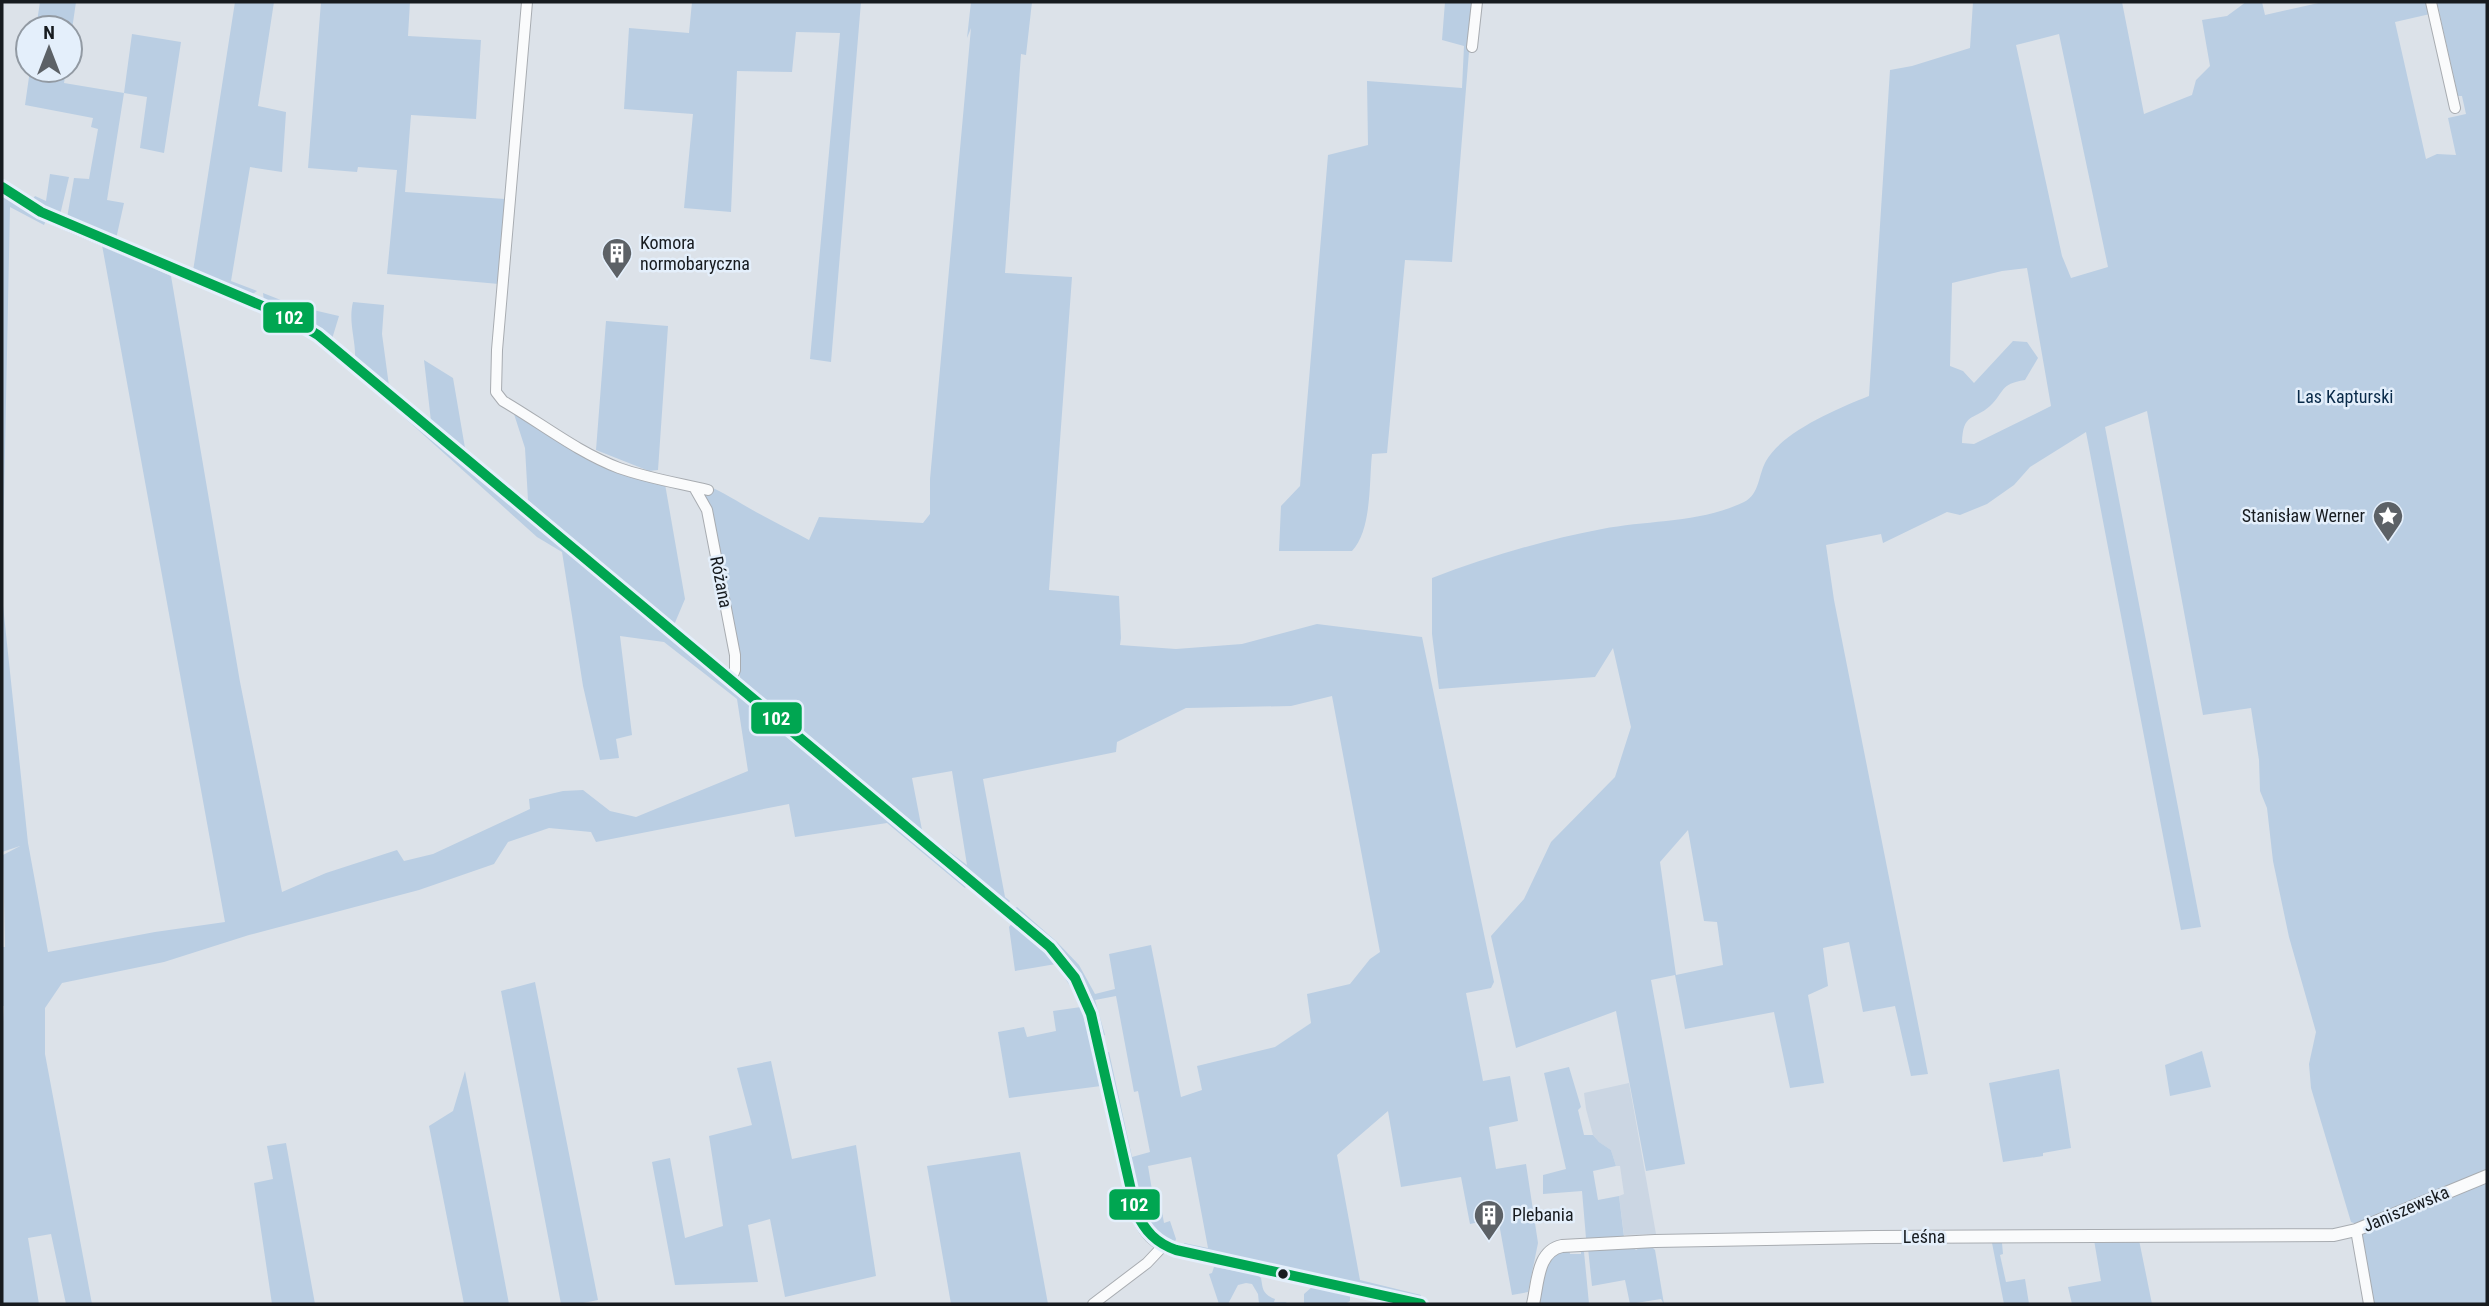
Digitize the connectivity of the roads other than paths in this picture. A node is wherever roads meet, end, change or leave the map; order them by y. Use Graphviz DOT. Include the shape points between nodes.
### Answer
graph roads {
  1 [pos="527,2"];
  2 [pos="1477,2"];
  3 [pos="2431,2"];
  4 [pos="1472,47"];
  5 [pos="2455,108"];
  6 [pos="4,189"];
  7 [pos="695,487"];
  8 [pos="708,490"];
  9 [pos="731,680"];
  10 [pos="2487,1176"];
  11 [pos="2356,1230"];
  12 [pos="1163,1246"];
  13 [pos="1093,1304"];
  14 [pos="1421,1304"];
  15 [pos="1533,1304"];
  16 [pos="2368,1304"];
  1 -- 7 [label="street" via="496,392 503,401 600,460"];
  2 -- 4 [label="street"];
  3 -- 5 [label="street"];
  6 -- 9 [label="street" via="41,212 286,316 318,335"];
  7 -- 8 [label="street"];
  7 -- 9 [label="street, Różana" via="707,510 732,642 735,670"];
  9 -- 12 [label="street" via="1067,964 1091,1014 1136,1212 1145,1230"];
  10 -- 11 [label="street, Janiszewska"];
  11 -- 15 [label="street, Leśna" via="2323,1236 1875,1237 1562,1246 1545,1255"];
  11 -- 16 [label="street, Janiszewska"];
  12 -- 13 [label="street"];
  12 -- 14 [label="street"];
}
